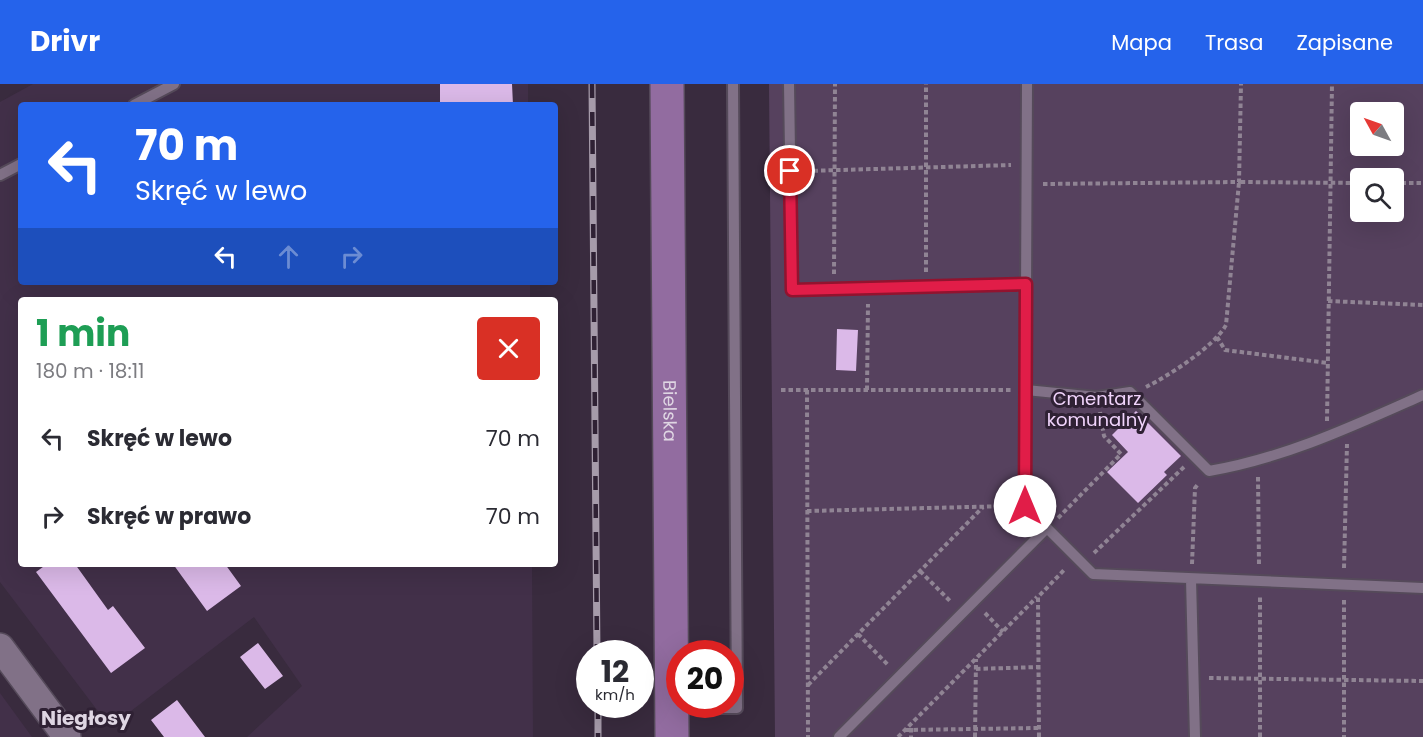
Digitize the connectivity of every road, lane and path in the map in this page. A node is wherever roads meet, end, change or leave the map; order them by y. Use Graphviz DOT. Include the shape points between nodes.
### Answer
graph roads {
  1 [pos="174,84"];
  2 [pos="667,84"];
  3 [pos="733,84"];
  4 [pos="789,84"];
  5 [pos="835,84"];
  6 [pos="926,84"];
  7 [pos="1027,84"];
  8 [pos="1241,84"];
  9 [pos="1332,84"];
  10 [pos="140,102"];
  11 [pos="1027,164"];
  12 [pos="18,166"];
  13 [pos="926,167"];
  14 [pos="834,170"];
  15 [pos="790,171"];
  16 [pos="0,175"];
  17 [pos="1239,182"];
  18 [pos="1350,183"];
  19 [pos="1404,183"];
  20 [pos="1423,183"];
  21 [pos="1027,184"];
  22 [pos="1330,184"];
  23 [pos="1026,284"];
  24 [pos="926,288"];
  25 [pos="868,289"];
  26 [pos="833,290"];
  27 [pos="1328,301"];
  28 [pos="1423,305"];
  29 [pos="1217,337"];
  30 [pos="1328,363"];
  31 [pos="781,390"];
  32 [pos="807,390"];
  33 [pos="867,390"];
  34 [pos="1026,390"];
  35 [pos="1130,392"];
  36 [pos="1423,395"];
  37 [pos="1097,396"];
  38 [pos="1327,436"];
  39 [pos="1209,471"];
  40 [pos="1025,506"];
  41 [pos="983,507"];
  42 [pos="807,512"];
  43 [pos="1047,528"];
  44 [pos="920,571"];
  45 [pos="1191,579"];
  46 [pos="1423,588"];
  47 [pos="1038,597"];
  48 [pos="974,601"];
  49 [pos="963,613"];
  50 [pos="1003,632"];
  51 [pos="858,634"];
  52 [pos="0,647"];
  53 [pos="976,658"];
  54 [pos="1038,667"];
  55 [pos="976,669"];
  56 [pos="899,676"];
  57 [pos="1194,678"];
  58 [pos="1423,681"];
  59 [pos="808,686"];
  60 [pos="673,722"];
  61 [pos="911,724"];
  62 [pos="1005,728"];
  63 [pos="1038,728"];
  64 [pos="975,729"];
  65 [pos="905,730"];
  66 [pos="911,730"];
  67 [pos="67,737"];
  68 [pos="808,737"];
  69 [pos="838,737"];
  70 [pos="898,737"];
  71 [pos="912,737"];
  72 [pos="975,737"];
  73 [pos="1004,737"];
  74 [pos="1195,737"];
  1 -- 10 [label="lane"];
  2 -- 60 [label="main road, Bielska"];
  3 -- 60 [label="lane" via="737,708"];
  4 -- 15 [label="lane"];
  5 -- 14 [label="path"];
  6 -- 13 [label="path"];
  7 -- 11 [label="lane"];
  8 -- 17 [label="path"];
  9 -- 22 [label="path"];
  11 -- 13 [label="path"];
  11 -- 21 [label="lane"];
  12 -- 16 [label="lane"];
  13 -- 14 [label="path"];
  13 -- 24 [label="path"];
  14 -- 15 [label="path"];
  14 -- 26 [label="path"];
  15 -- 26 [label="lane" via="792,290"];
  17 -- 21 [label="path"];
  17 -- 22 [label="path"];
  17 -- 29 [label="path" via="1226,325"];
  18 -- 22 [label="path"];
  19 -- 20 [label="path"];
  21 -- 23 [label="lane"];
  22 -- 27 [label="path"];
  23 -- 24 [label="lane"];
  23 -- 34 [label="lane"];
  24 -- 25 [label="lane"];
  25 -- 26 [label="lane"];
  25 -- 33 [label="path"];
  27 -- 28 [label="path"];
  27 -- 30 [label="path"];
  29 -- 30 [label="path" via="1225,350"];
  29 -- 35 [label="path" via="1148,387"];
  30 -- 38 [label="path"];
  31 -- 32 [label="path"];
  32 -- 33 [label="path"];
  32 -- 42 [label="path"];
  33 -- 34 [label="path"];
  34 -- 37 [label="lane"];
  34 -- 40 [label="lane"];
  35 -- 37 [label="lane"];
  35 -- 39 [label="lane"];
  36 -- 38 [label="lane"];
  37 -- 43 [label="path" via="1104,436 1121,454"];
  38 -- 39 [label="lane" via="1249,464"];
  39 -- 45 [label="path" via="1194,488"];
  40 -- 41 [label="path"];
  40 -- 43 [label="lane"];
  41 -- 42 [label="path"];
  41 -- 44 [label="path"];
  42 -- 59 [label="path"];
  43 -- 45 [label="lane" via="1093,574"];
  43 -- 48 [label="lane"];
  44 -- 49 [label="path"];
  44 -- 51 [label="path"];
  45 -- 46 [label="lane"];
  45 -- 57 [label="lane"];
  47 -- 50 [label="path"];
  48 -- 49 [label="lane"];
  48 -- 50 [label="path"];
  49 -- 56 [label="lane"];
  50 -- 53 [label="path"];
  51 -- 56 [label="path"];
  51 -- 59 [label="path"];
  52 -- 67 [label="street"];
  53 -- 55 [label="path"];
  53 -- 61 [label="path"];
  54 -- 55 [label="path"];
  55 -- 64 [label="path"];
  56 -- 69 [label="lane"];
  57 -- 58 [label="path"];
  57 -- 74 [label="lane"];
  59 -- 68 [label="path"];
  61 -- 65 [label="path"];
  61 -- 66 [label="path"];
  62 -- 63 [label="path"];
  62 -- 64 [label="path"];
  62 -- 73 [label="path"];
  64 -- 66 [label="path"];
  64 -- 72 [label="path"];
  65 -- 66 [label="path"];
  65 -- 70 [label="path"];
  66 -- 71 [label="path"];
}
